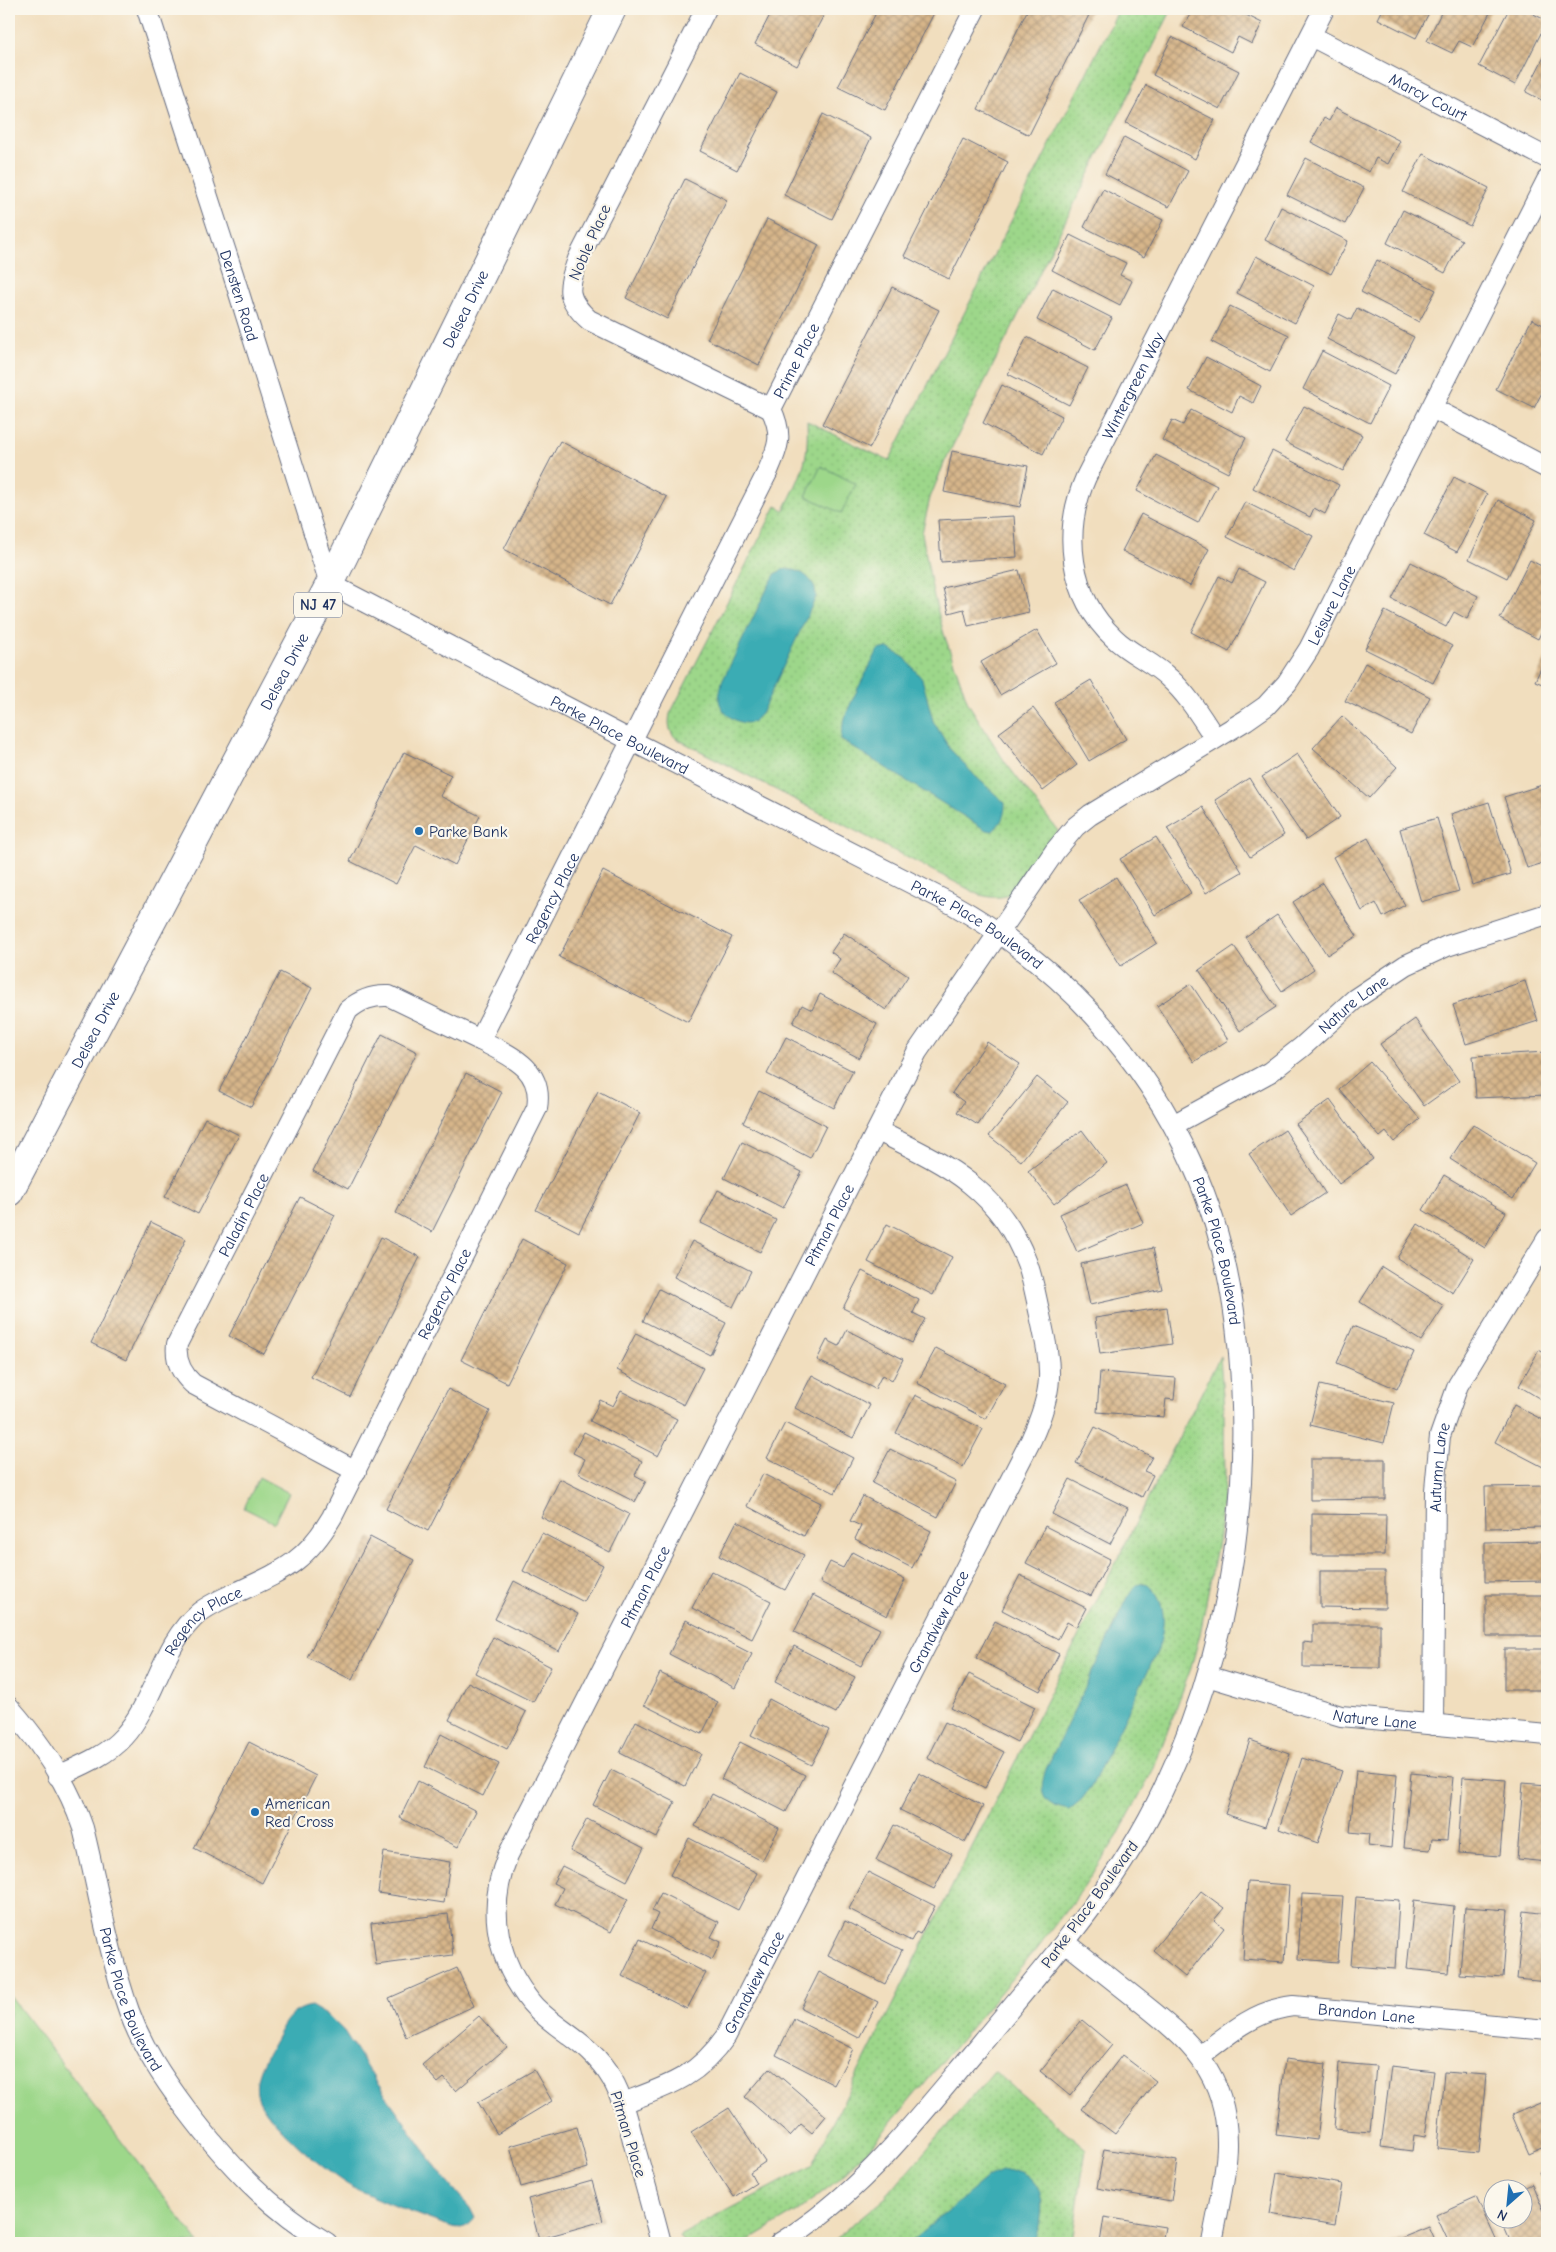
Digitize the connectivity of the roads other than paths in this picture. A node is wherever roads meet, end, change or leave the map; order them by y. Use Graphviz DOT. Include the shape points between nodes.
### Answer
graph roads {
  1 [pos="147,9"];
  2 [pos="612,9"];
  3 [pos="706,9"];
  4 [pos="975,9"];
  5 [pos="1324,9"];
  6 [pos="1311,36"];
  7 [pos="1547,158"];
  8 [pos="1547,180"];
  9 [pos="1432,408"];
  10 [pos="771,409"];
  11 [pos="1547,468"];
  12 [pos="330,584"];
  13 [pos="1216,738"];
  14 [pos="632,741"];
  15 [pos="1547,914"];
  16 [pos="999,932"];
  17 [pos="480,1040"];
  18 [pos="1174,1125"];
  19 [pos="878,1131"];
  20 [pos="9,1192"];
  21 [pos="1547,1239"];
  22 [pos="356,1471"];
  23 [pos="1207,1676"];
  24 [pos="9,1707"];
  25 [pos="1433,1725"];
  26 [pos="1547,1735"];
  27 [pos="58,1776"];
  28 [pos="1066,1942"];
  29 [pos="1547,2030"];
  30 [pos="1200,2056"];
  31 [pos="623,2103"];
  32 [pos="327,2243"];
  33 [pos="662,2243"];
  34 [pos="780,2243"];
  35 [pos="1212,2243"];
  1 -- 12 [label="street, Densten Road"];
  2 -- 12 [label="main road, Delsea Drive / NJ 47"];
  3 -- 10 [label="street, Noble Place" via="578,258 569,287 575,307 589,320"];
  4 -- 10 [label="street, Prime Place"];
  5 -- 6 [label="street, Wintergreen Way"];
  6 -- 7 [label="street, Marcy Court"];
  6 -- 13 [label="street, Wintergreen Way" via="1086,477 1074,513 1072,546 1076,573 1097,619 1115,640 1159,669 1182,690"];
  8 -- 9 [label="street, Leisure Lane"];
  9 -- 11 [label="street"];
  9 -- 13 [label="street, Leisure Lane" via="1298,668 1266,706"];
  10 -- 14 [label="street, Prime Place" via="778,424 779,440 771,465"];
  12 -- 14 [label="street, Parke Place Boulevard"];
  12 -- 20 [label="main road, Delsea Drive / NJ 47"];
  13 -- 16 [label="street, Leisure Lane" via="1075,827"];
  14 -- 16 [label="street, Parke Place Boulevard" via="952,904"];
  14 -- 17 [label="street, Regency Place"];
  15 -- 18 [label="street, Nature Lane" via="1447,946 1406,965 1355,999 1270,1072"];
  16 -- 18 [label="street, Parke Place Boulevard" via="1041,965 1091,1012 1140,1072"];
  16 -- 19 [label="street, Pitman Place" via="924,1040"];
  17 -- 22 [label="street, Regency Place" via="513,1057 528,1071 538,1088 536,1108"];
  17 -- 22 [label="street, Paladin Place" via="389,996 366,998 348,1010 177,1344 182,1372 193,1384"];
  18 -- 23 [label="street, Parke Place Boulevard" via="1198,1176 1217,1230 1232,1295 1241,1378 1244,1454 1238,1528 1226,1603"];
  19 -- 31 [label="street, Pitman Place" via="508,1855 500,1880 496,1925 504,1957 514,1977 534,2006 596,2056"];
  19 -- 31 [label="street, Grandview Place" via="965,1178 1005,1221 1027,1264 1044,1332 1050,1372 1046,1401 1031,1440 726,2036 696,2070 673,2084"];
  21 -- 25 [label="street, Autumn Lane" via="1463,1376 1440,1436 1435,1490"];
  22 -- 27 [label="street, Regency Place" via="313,1547 287,1568 200,1612 170,1651 137,1718 123,1738 88,1762"];
  23 -- 25 [label="street, Nature Lane" via="1332,1715"];
  23 -- 28 [label="street, Parke Place Boulevard" via="1182,1745 1154,1808 1120,1866"];
  24 -- 27 [label="street, Parke Place Boulevard" via="34,1737"];
  25 -- 26 [label="street, Nature Lane"];
  27 -- 32 [label="street, Parke Place Boulevard" via="75,1805 83,1828 124,1994 154,2064 240,2176 272,2205"];
  28 -- 30 [label="street" via="1168,2024"];
  28 -- 34 [label="street, Parke Place Boulevard" via="872,2171 828,2211"];
  29 -- 30 [label="street, Brandon Lane" via="1293,2006 1250,2020"];
  30 -- 35 [label="street" via="1218,2092 1227,2136"];
  31 -- 33 [label="street, Pitman Place"];
}
